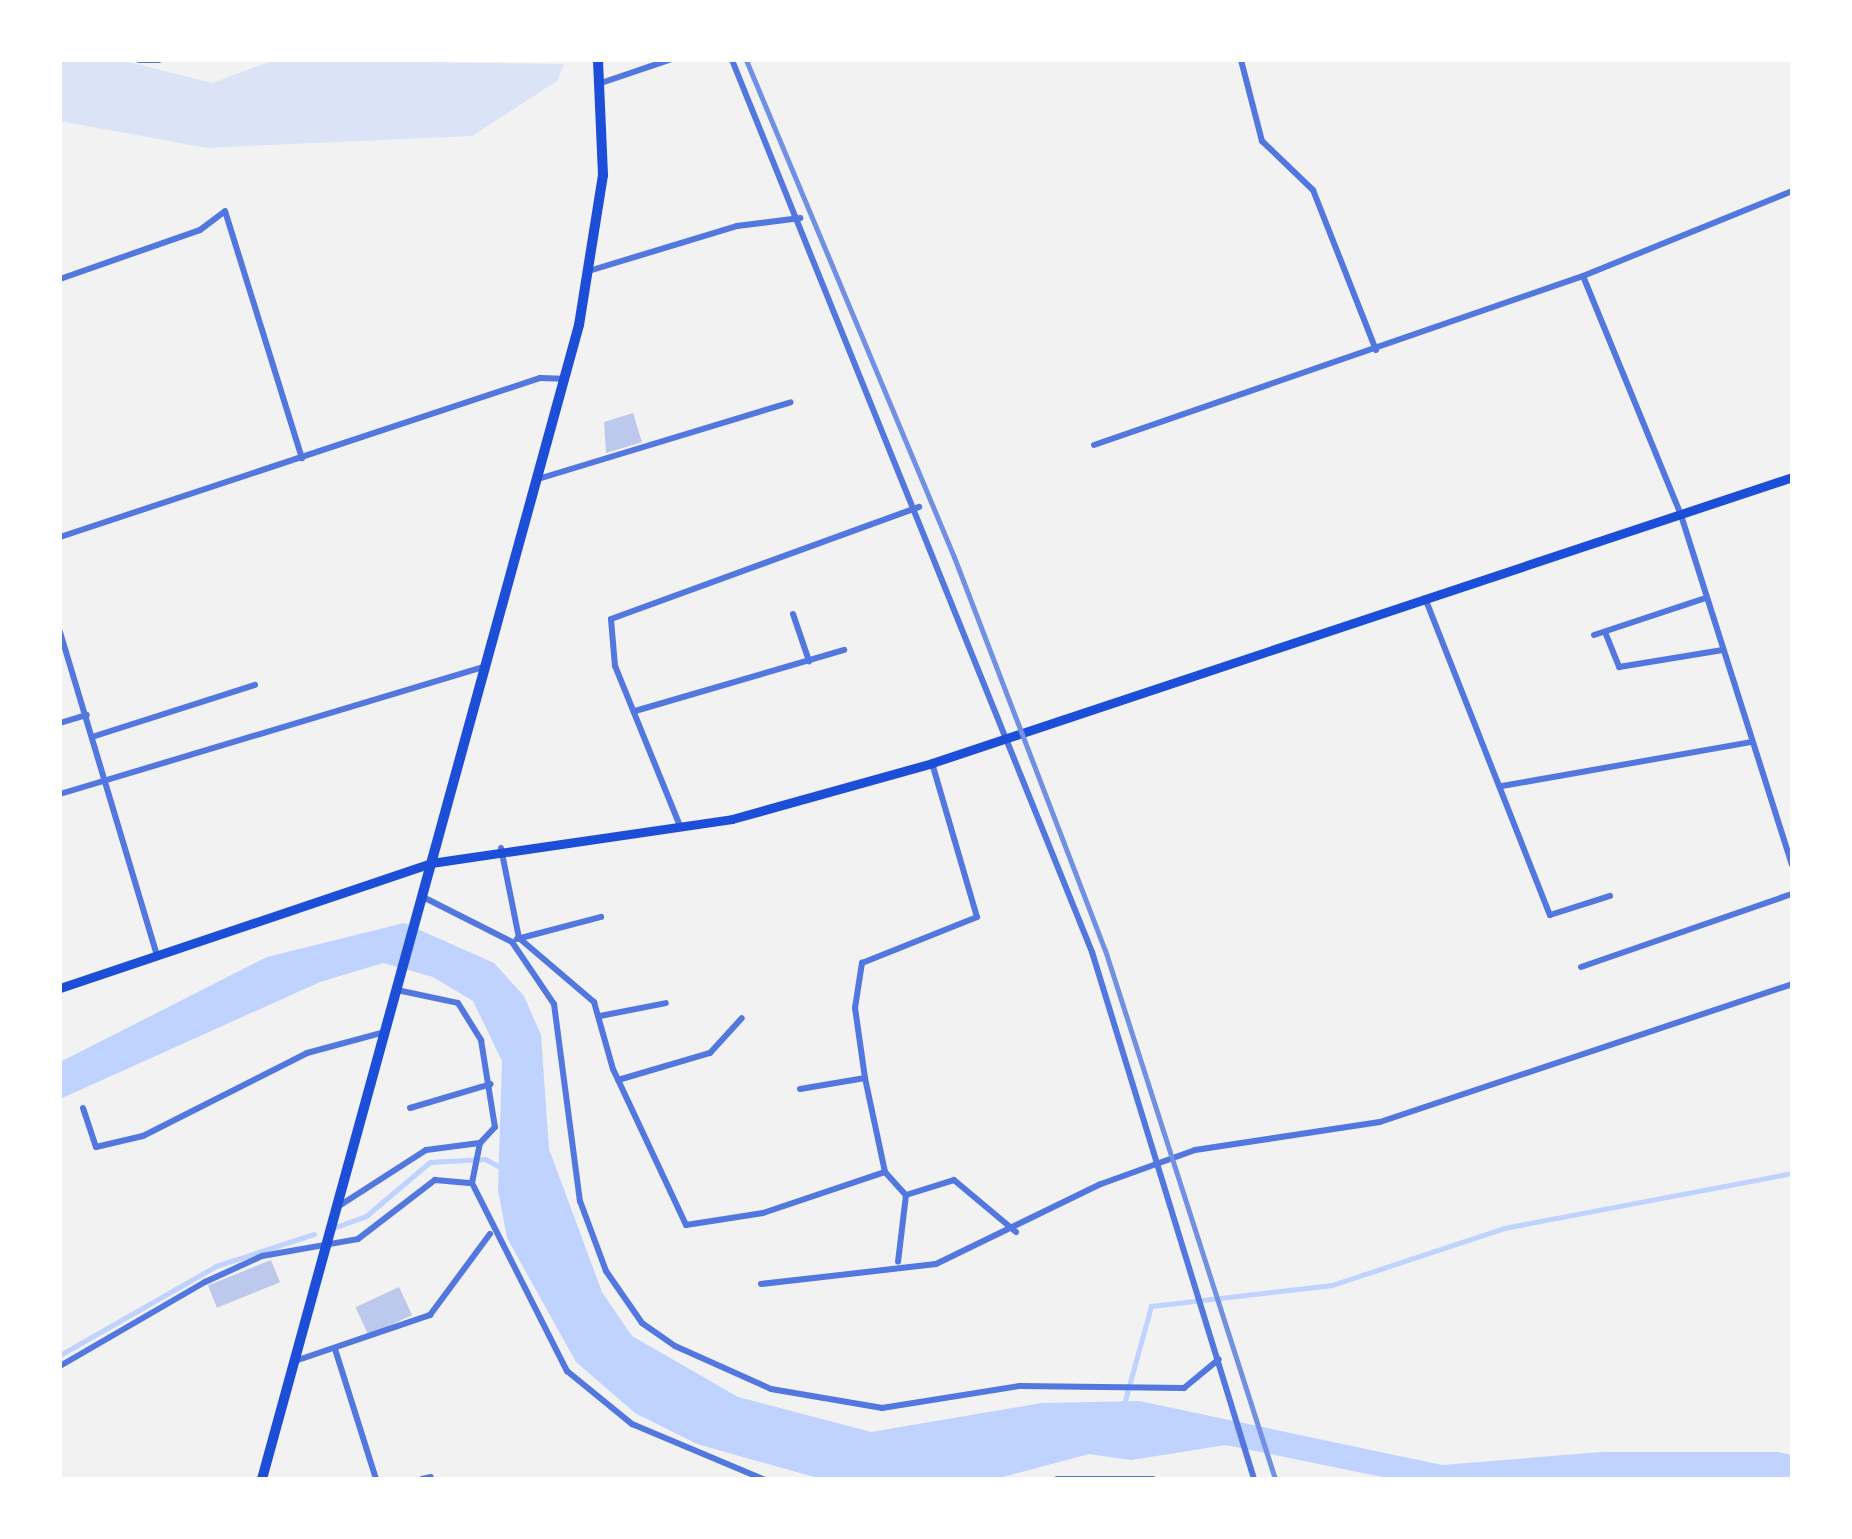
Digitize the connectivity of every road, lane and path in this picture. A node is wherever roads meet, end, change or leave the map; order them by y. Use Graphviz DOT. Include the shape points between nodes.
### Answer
graph roads {
  1 [pos="140,60"];
  2 [pos="159,60"];
  3 [pos="598,60"];
  4 [pos="669,60"];
  5 [pos="732,60"];
  6 [pos="1241,60"];
  7 [pos="148,62"];
  8 [pos="601,83"];
  9 [pos="1792,190"];
  10 [pos="801,218"];
  11 [pos="592,270"];
  12 [pos="1583,276"];
  13 [pos="60,279"];
  14 [pos="1376,350"];
  15 [pos="565,379"];
  16 [pos="791,402"];
  17 [pos="1094,445"];
  18 [pos="302,458"];
  19 [pos="1792,477"];
  20 [pos="538,479"];
  21 [pos="919,507"];
  22 [pos="1680,512"];
  23 [pos="60,536"];
  24 [pos="1425,598"];
  25 [pos="1706,598"];
  26 [pos="793,614"];
  27 [pos="60,632"];
  28 [pos="1605,632"];
  29 [pos="1594,635"];
  30 [pos="844,650"];
  31 [pos="1723,650"];
  32 [pos="808,661"];
  33 [pos="486,666"];
  34 [pos="255,685"];
  35 [pos="635,711"];
  36 [pos="87,715"];
  37 [pos="60,723"];
  38 [pos="95,736"];
  39 [pos="1010,737"];
  40 [pos="1752,742"];
  41 [pos="932,763"];
  42 [pos="108,780"];
  43 [pos="1501,786"];
  44 [pos="60,794"];
  45 [pos="680,828"];
  46 [pos="500,848"];
  47 [pos="431,863"];
  48 [pos="1792,865"];
  49 [pos="1792,894"];
  50 [pos="1610,896"];
  51 [pos="422,902"];
  52 [pos="601,917"];
  53 [pos="515,940"];
  54 [pos="158,956"];
  55 [pos="1581,967"];
  56 [pos="1792,984"];
  57 [pos="399,985"];
  58 [pos="60,988"];
  59 [pos="666,1003"];
  60 [pos="600,1016"];
  61 [pos="742,1018"];
  62 [pos="387,1032"];
  63 [pos="864,1078"];
  64 [pos="618,1080"];
  65 [pos="491,1084"];
  66 [pos="800,1089"];
  67 [pos="82,1108"];
  68 [pos="410,1108"];
  69 [pos="480,1143"];
  70 [pos="1160,1162"];
  71 [pos="885,1172"];
  72 [pos="472,1182"];
  73 [pos="906,1194"];
  74 [pos="335,1209"];
  75 [pos="1016,1232"];
  76 [pos="491,1233"];
  77 [pos="324,1251"];
  78 [pos="898,1262"];
  79 [pos="760,1284"];
  80 [pos="335,1349"];
  81 [pos="1220,1358"];
  82 [pos="295,1362"];
  83 [pos="60,1366"];
  84 [pos="431,1477"];
  85 [pos="262,1479"];
  86 [pos="376,1479"];
  87 [pos="422,1479"];
  88 [pos="763,1479"];
  89 [pos="1057,1479"];
  90 [pos="1153,1479"];
  91 [pos="1254,1479"];
  1 -- 7 [label="street"];
  2 -- 7 [label="street"];
  3 -- 8 [label="highway"];
  4 -- 8 [label="street"];
  5 -- 10 [label="street"];
  6 -- 14 [label="street" via="1262,141 1313,190"];
  8 -- 11 [label="highway"];
  9 -- 12 [label="street"];
  10 -- 11 [label="street" via="736,226"];
  10 -- 21 [label="street"];
  11 -- 15 [label="highway"];
  12 -- 14 [label="street"];
  12 -- 22 [label="street"];
  13 -- 18 [label="street" via="200,230 225,211"];
  14 -- 17 [label="street"];
  15 -- 18 [label="street" via="540,378"];
  15 -- 20 [label="highway"];
  16 -- 20 [label="street"];
  18 -- 23 [label="street"];
  19 -- 22 [label="main road"];
  20 -- 33 [label="highway"];
  21 -- 35 [label="street" via="611,619 615,666"];
  21 -- 39 [label="street"];
  22 -- 24 [label="main road"];
  22 -- 25 [label="street"];
  24 -- 39 [label="main road"];
  24 -- 43 [label="street"];
  25 -- 28 [label="street"];
  25 -- 31 [label="street"];
  26 -- 32 [label="street"];
  27 -- 36 [label="street"];
  28 -- 29 [label="street"];
  28 -- 31 [label="street" via="1618,667"];
  30 -- 32 [label="street"];
  31 -- 40 [label="street"];
  32 -- 35 [label="street"];
  33 -- 42 [label="street" via="467,664"];
  33 -- 47 [label="highway"];
  34 -- 38 [label="street"];
  35 -- 45 [label="street"];
  36 -- 37 [label="street"];
  36 -- 38 [label="street"];
  38 -- 42 [label="street"];
  39 -- 41 [label="main road"];
  39 -- 70 [label="street"];
  40 -- 43 [label="street"];
  40 -- 48 [label="street"];
  41 -- 45 [label="main road"];
  41 -- 63 [label="street" via="977,918 862,963 854,1008"];
  42 -- 44 [label="street"];
  42 -- 54 [label="street"];
  43 -- 50 [label="street" via="1550,915"];
  45 -- 46 [label="main road"];
  46 -- 47 [label="main road"];
  46 -- 53 [label="street"];
  47 -- 51 [label="highway"];
  47 -- 54 [label="main road"];
  49 -- 55 [label="street"];
  51 -- 53 [label="street"];
  51 -- 57 [label="highway"];
  52 -- 53 [label="street"];
  53 -- 60 [label="street" via="582,986"];
  53 -- 81 [label="street" via="562,1031 568,1150 606,1271 642,1323 675,1346 771,1389 882,1408 1020,1386 1184,1388"];
  54 -- 58 [label="main road"];
  56 -- 70 [label="street" via="1448,1103"];
  57 -- 62 [label="highway"];
  57 -- 65 [label="street" via="458,1004 481,1040"];
  59 -- 60 [label="street"];
  60 -- 64 [label="street"];
  61 -- 64 [label="street" via="710,1053"];
  62 -- 67 [label="street" via="307,1053 144,1136 96,1147"];
  62 -- 74 [label="highway"];
  63 -- 66 [label="street"];
  63 -- 71 [label="street"];
  64 -- 71 [label="street" via="686,1225 764,1213"];
  65 -- 68 [label="street"];
  65 -- 69 [label="street" via="495,1127"];
  69 -- 72 [label="street"];
  69 -- 74 [label="street" via="426,1150"];
  70 -- 75 [label="street"];
  70 -- 81 [label="street"];
  71 -- 73 [label="street"];
  72 -- 76 [label="street"];
  72 -- 77 [label="street" via="435,1180 358,1239"];
  73 -- 75 [label="street" via="954,1180"];
  73 -- 78 [label="street"];
  74 -- 77 [label="highway"];
  75 -- 78 [label="street" via="909,1271"];
  76 -- 80 [label="street" via="430,1315"];
  76 -- 88 [label="street" via="544,1340 607,1408"];
  77 -- 82 [label="highway"];
  77 -- 83 [label="street" via="233,1269"];
  78 -- 79 [label="street"];
  80 -- 82 [label="street"];
  80 -- 86 [label="street"];
  81 -- 91 [label="street"];
  82 -- 85 [label="highway"];
  84 -- 87 [label="street"];
  89 -- 90 [label="street"];
}
